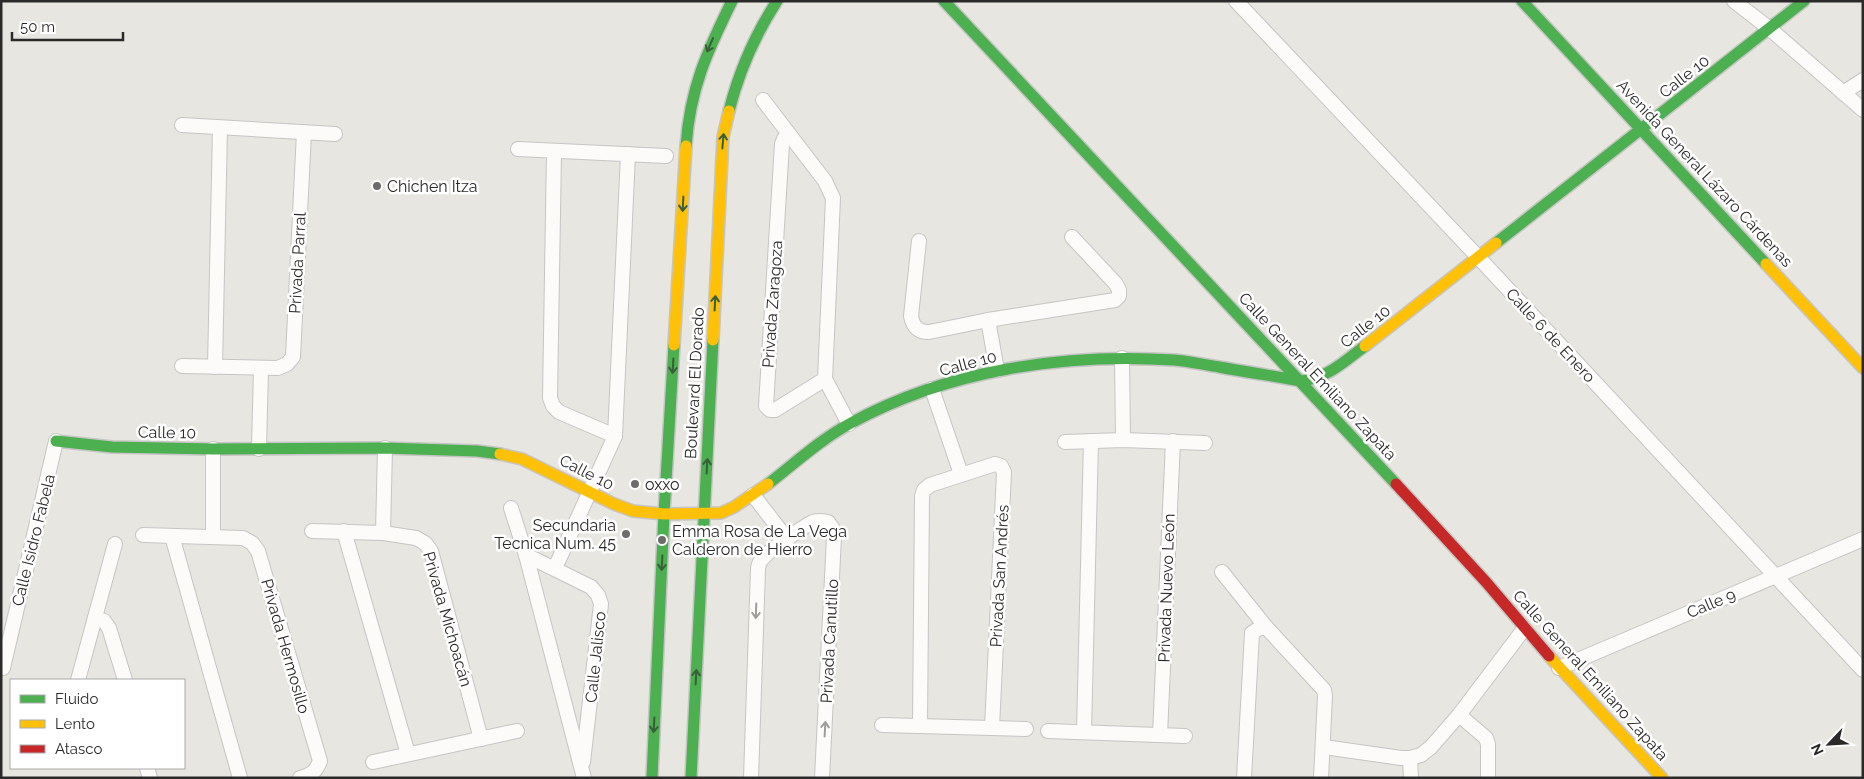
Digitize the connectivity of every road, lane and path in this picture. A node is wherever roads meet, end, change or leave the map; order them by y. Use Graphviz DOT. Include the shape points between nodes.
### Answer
graph roads {
  1 [pos="732,1"];
  2 [pos="777,1"];
  3 [pos="944,1"];
  4 [pos="1236,1"];
  5 [pos="1522,1"];
  6 [pos="1734,1"];
  7 [pos="1804,1"];
  8 [pos="1770,29"];
  9 [pos="1863,80"];
  10 [pos="1843,93"];
  11 [pos="763,100"];
  12 [pos="1863,110"];
  13 [pos="182,126"];
  14 [pos="220,128"];
  15 [pos="1643,129"];
  16 [pos="304,132"];
  17 [pos="335,134"];
  18 [pos="789,135"];
  19 [pos="518,149"];
  20 [pos="554,151"];
  21 [pos="628,154"];
  22 [pos="666,156"];
  23 [pos="1072,237"];
  24 [pos="919,241"];
  25 [pos="1479,258"];
  26 [pos="988,320"];
  27 [pos="1122,358"];
  28 [pos="182,366"];
  29 [pos="215,367"];
  30 [pos="261,368"];
  31 [pos="1863,368"];
  32 [pos="997,370"];
  33 [pos="825,378"];
  34 [pos="1301,381"];
  35 [pos="932,389"];
  36 [pos="848,424"];
  37 [pos="615,436"];
  38 [pos="1123,440"];
  39 [pos="56,441"];
  40 [pos="1091,441"];
  41 [pos="1173,441"];
  42 [pos="1065,442"];
  43 [pos="1205,443"];
  44 [pos="385,448"];
  45 [pos="213,449"];
  46 [pos="259,449"];
  47 [pos="962,474"];
  48 [pos="590,492"];
  49 [pos="753,495"];
  50 [pos="511,508"];
  51 [pos="664,514"];
  52 [pos="704,514"];
  53 [pos="312,530"];
  54 [pos="344,531"];
  55 [pos="382,533"];
  56 [pos="143,535"];
  57 [pos="172,536"];
  58 [pos="213,537"];
  59 [pos="787,539"];
  60 [pos="1863,539"];
  61 [pos="115,544"];
  62 [pos="526,555"];
  63 [pos="555,568"];
  64 [pos="1222,572"];
  65 [pos="1774,576"];
  66 [pos="95,618"];
  67 [pos="1266,627"];
  68 [pos="1524,629"];
  69 [pos="2,668"];
  70 [pos="1559,668"];
  71 [pos="1863,670"];
  72 [pos="78,679"];
  73 [pos="124,679"];
  74 [pos="1459,715"];
  75 [pos="882,726"];
  76 [pos="920,726"];
  77 [pos="992,728"];
  78 [pos="1026,728"];
  79 [pos="517,731"];
  80 [pos="1048,731"];
  81 [pos="1084,732"];
  82 [pos="1160,735"];
  83 [pos="1185,736"];
  84 [pos="481,739"];
  85 [pos="1324,747"];
  86 [pos="408,754"];
  87 [pos="1410,758"];
  88 [pos="373,762"];
  89 [pos="583,774"];
  90 [pos="240,778"];
  91 [pos="300,778"];
  92 [pos="652,778"];
  93 [pos="691,778"];
  94 [pos="751,778"];
  95 [pos="822,778"];
  96 [pos="1244,778"];
  97 [pos="1321,778"];
  98 [pos="1411,778"];
  99 [pos="1488,778"];
  100 [pos="1662,778"];
  1 -- 51 [label="street, Boulevard El Dorado, one-way" via="707,52 693,93 687,134"];
  52 -- 2 [label="street, Boulevard El Dorado, one-way" via="723,137 730,100 744,60 760,25"];
  3 -- 34 [label="street, Calle General Emiliano Zapata"];
  4 -- 25 [label="street, Calle 6 de Enero"];
  5 -- 15 [label="street, Avenida General Lázaro Cárdenas"];
  6 -- 8 [label="street"];
  7 -- 8 [label="street, Calle 10"];
  8 -- 10 [label="street"];
  8 -- 15 [label="street, Calle 10"];
  9 -- 10 [label="street"];
  10 -- 12 [label="street"];
  11 -- 18 [label="street"];
  13 -- 14 [label="street"];
  14 -- 16 [label="street"];
  14 -- 29 [label="street"];
  15 -- 25 [label="street, Calle 10"];
  15 -- 31 [label="street, Avenida General Lázaro Cárdenas"];
  16 -- 17 [label="street"];
  16 -- 30 [label="street, Privada Parral" via="293,357 278,368"];
  18 -- 33 [label="street" via="825,181 833,198"];
  18 -- 33 [label="street, Privada Zaragoza" via="782,144 766,406 776,410"];
  19 -- 20 [label="street"];
  20 -- 21 [label="street"];
  20 -- 37 [label="street" via="550,398 559,412"];
  21 -- 22 [label="street"];
  21 -- 37 [label="street"];
  23 -- 26 [label="street" via="1116,284 1119,296 1115,300"];
  24 -- 26 [label="street" via="912,316 916,328 929,332"];
  25 -- 34 [label="street, Calle 10" via="1337,368 1313,380"];
  25 -- 65 [label="street, Calle 6 de Enero"];
  26 -- 32 [label="street"];
  27 -- 32 [label="street, Calle 10" via="1056,361"];
  27 -- 34 [label="street, Calle 10" via="1176,360"];
  27 -- 38 [label="street"];
  28 -- 29 [label="street, Privada Parral"];
  29 -- 30 [label="street, Privada Parral"];
  30 -- 46 [label="street"];
  32 -- 35 [label="street, Calle 10"];
  33 -- 36 [label="street"];
  34 -- 68 [label="street, Calle General Emiliano Zapata" via="1486,582"];
  35 -- 36 [label="street, Calle 10"];
  35 -- 47 [label="street"];
  36 -- 49 [label="street, Calle 10"];
  37 -- 48 [label="street"];
  38 -- 40 [label="street"];
  38 -- 41 [label="street"];
  39 -- 45 [label="street, Calle 10" via="112,447"];
  39 -- 69 [label="street, Calle Isidro Fabela"];
  40 -- 42 [label="street"];
  40 -- 81 [label="street"];
  41 -- 43 [label="street"];
  41 -- 82 [label="street, Privada Nuevo León"];
  44 -- 46 [label="street, Calle 10"];
  44 -- 48 [label="street, Calle 10" via="498,453 522,459"];
  44 -- 55 [label="street"];
  45 -- 46 [label="street, Calle 10"];
  45 -- 58 [label="street"];
  47 -- 76 [label="street, Privada San Andrés" via="930,485 922,496"];
  47 -- 77 [label="street, Privada San Andrés" via="995,464 1004,472"];
  48 -- 51 [label="street, Calle 10" via="634,511"];
  48 -- 63 [label="street"];
  49 -- 52 [label="street, Calle 10" via="722,513"];
  49 -- 59 [label="street"];
  50 -- 62 [label="street, Calle Jalisco"];
  51 -- 52 [label="street, Calle 10"];
  51 -- 92 [label="street, Boulevard El Dorado, one-way"];
  93 -- 52 [label="street, Boulevard El Dorado, one-way"];
  53 -- 54 [label="street, Privada Michoacán"];
  54 -- 55 [label="street, Privada Michoacán"];
  54 -- 86 [label="street"];
  55 -- 84 [label="street, Privada Michoacán" via="416,538 431,551"];
  56 -- 57 [label="street, Privada Hermosillo"];
  57 -- 58 [label="street, Privada Hermosillo"];
  57 -- 90 [label="street"];
  58 -- 91 [label="street, Privada Hermosillo" via="243,538 258,551 320,760 311,775"];
  59 -- 94 [label="street, Privada Canutillo, one-way" via="759,562"];
  95 -- 59 [label="street, Privada Canutillo, one-way" via="834,537 828,522 821,520"];
  60 -- 65 [label="street, Calle 9"];
  61 -- 66 [label="street"];
  62 -- 63 [label="street, Calle Jalisco"];
  62 -- 89 [label="street, Calle Jalisco"];
  63 -- 89 [label="street, Calle Jalisco" via="591,587 602,604"];
  64 -- 67 [label="street"];
  65 -- 70 [label="street, Calle 9"];
  65 -- 71 [label="street, Calle 6 de Enero"];
  66 -- 72 [label="street"];
  66 -- 73 [label="street" via="104,621 109,628"];
  67 -- 85 [label="street" via="1324,690"];
  67 -- 96 [label="street" via="1252,633"];
  68 -- 70 [label="street, Calle General Emiliano Zapata"];
  68 -- 74 [label="street"];
  70 -- 100 [label="street, Calle General Emiliano Zapata"];
  74 -- 87 [label="street" via="1431,747"];
  74 -- 99 [label="street" via="1486,738"];
  75 -- 76 [label="street"];
  76 -- 77 [label="street"];
  77 -- 78 [label="street"];
  79 -- 84 [label="street"];
  80 -- 81 [label="street"];
  81 -- 82 [label="street"];
  82 -- 83 [label="street"];
  84 -- 86 [label="street"];
  85 -- 87 [label="street"];
  85 -- 97 [label="street"];
  86 -- 88 [label="street"];
  87 -- 98 [label="street"];
}
